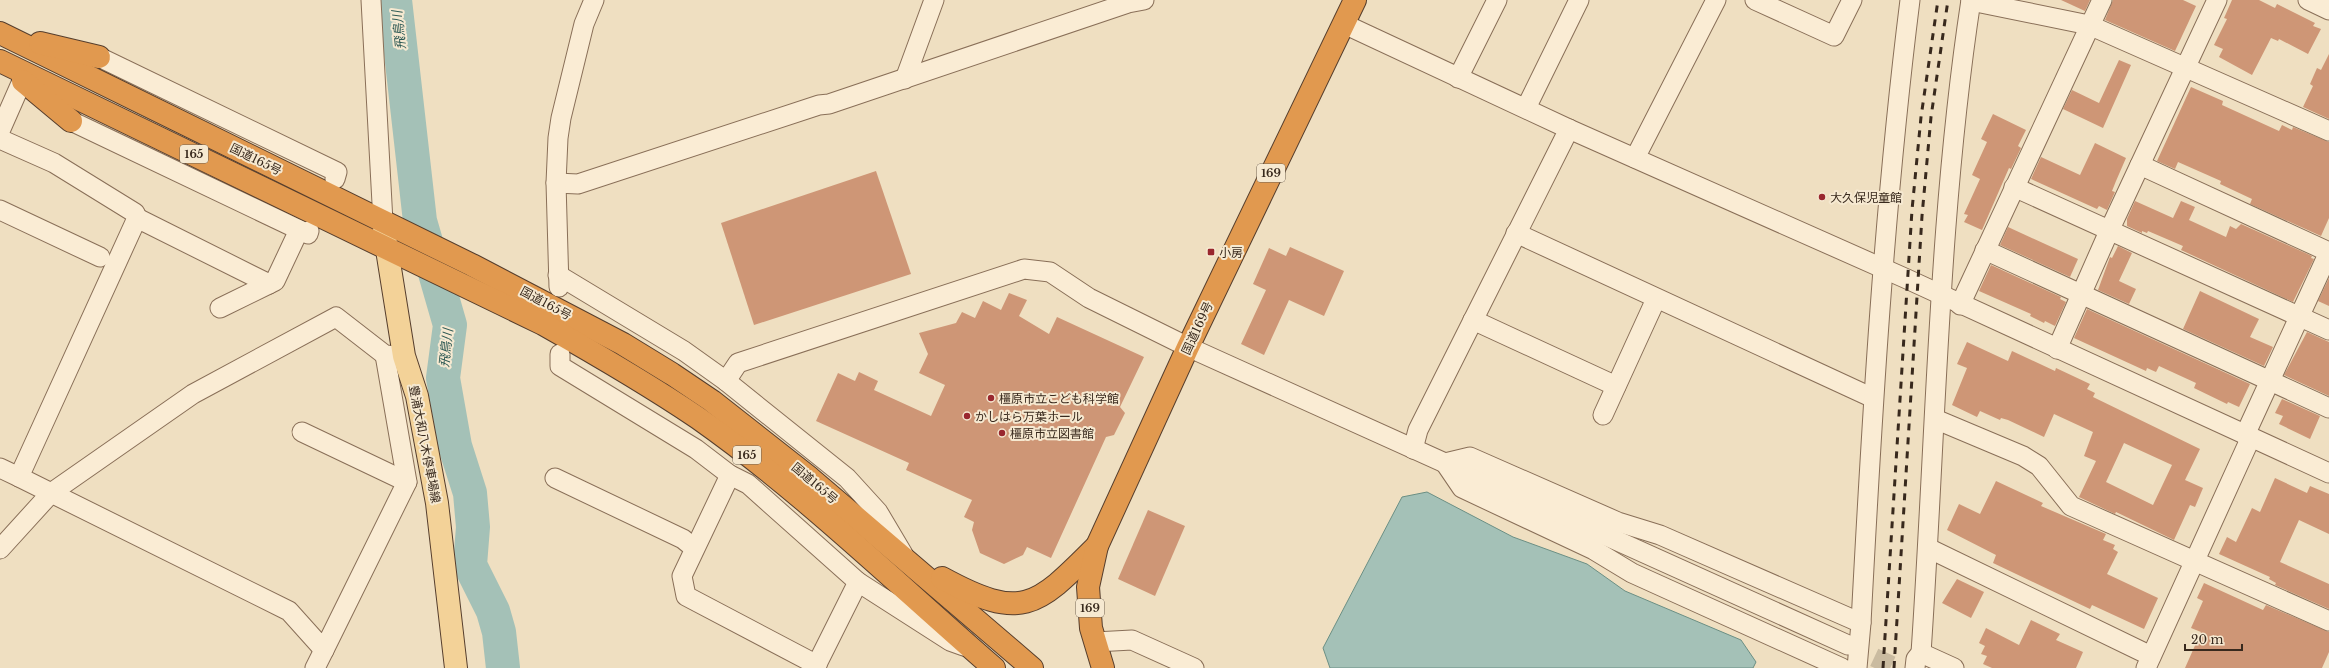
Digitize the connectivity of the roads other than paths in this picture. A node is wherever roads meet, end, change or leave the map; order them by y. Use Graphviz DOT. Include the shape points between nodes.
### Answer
graph roads {
  1 [pos="370,0"];
  2 [pos="594,0"];
  3 [pos="934,0"];
  4 [pos="1144,0"];
  5 [pos="1355,0"];
  6 [pos="1497,0"];
  7 [pos="1579,0"];
  8 [pos="1716,0"];
  9 [pos="1755,0"];
  10 [pos="1852,0"];
  11 [pos="1910,0"];
  12 [pos="2102,0"];
  13 [pos="2217,0"];
  14 [pos="2308,0"];
  15 [pos="1971,1"];
  16 [pos="2329,10"];
  17 [pos="1344,24"];
  18 [pos="2089,25"];
  19 [pos="1,33"];
  20 [pos="99,56"];
  21 [pos="1,62"];
  22 [pos="2186,66"];
  23 [pos="1458,78"];
  24 [pos="905,79"];
  25 [pos="22,82"];
  26 [pos="1526,108"];
  27 [pos="71,121"];
  28 [pos="1569,128"];
  29 [pos="0,131"];
  30 [pos="2329,131"];
  31 [pos="0,140"];
  32 [pos="1635,158"];
  33 [pos="2140,165"];
  34 [pos="335,179"];
  35 [pos="556,183"];
  36 [pos="2014,187"];
  37 [pos="0,210"];
  38 [pos="137,218"];
  39 [pos="391,225"];
  40 [pos="2110,229"];
  41 [pos="1516,234"];
  42 [pos="1985,250"];
  43 [pos="393,252"];
  44 [pos="2329,252"];
  45 [pos="100,257"];
  46 [pos="1883,269"];
  47 [pos="269,284"];
  48 [pos="2082,294"];
  49 [pos="1942,295"];
  50 [pos="1656,300"];
  51 [pos="1960,305"];
  52 [pos="220,308"];
  53 [pos="2299,316"];
  54 [pos="1473,320"];
  55 [pos="2329,330"];
  56 [pos="1188,347"];
  57 [pos="2057,349"];
  58 [pos="560,354"];
  59 [pos="394,356"];
  60 [pos="726,381"];
  61 [pos="2270,381"];
  62 [pos="1616,386"];
  63 [pos="1873,398"];
  64 [pos="2329,408"];
  65 [pos="1603,415"];
  66 [pos="1935,419"];
  67 [pos="302,432"];
  68 [pos="2248,436"];
  69 [pos="1413,449"];
  70 [pos="1445,463"];
  71 [pos="0,468"];
  72 [pos="2329,473"];
  73 [pos="730,475"];
  74 [pos="19,477"];
  75 [pos="555,478"];
  76 [pos="407,482"];
  77 [pos="51,493"];
  78 [pos="1097,546"];
  79 [pos="694,548"];
  80 [pos="1928,548"];
  81 [pos="0,549"];
  82 [pos="906,559"];
  83 [pos="2194,562"];
  84 [pos="858,582"];
  85 [pos="2329,621"];
  86 [pos="1861,623"];
  87 [pos="1095,642"];
  88 [pos="1848,645"];
  89 [pos="972,649"];
  90 [pos="324,650"];
  91 [pos="1918,660"];
  92 [pos="2148,662"];
  93 [pos="816,666"];
  94 [pos="315,668"];
  95 [pos="456,668"];
  96 [pos="994,668"];
  97 [pos="1032,668"];
  98 [pos="1103,668"];
  99 [pos="1194,668"];
  100 [pos="1842,668"];
  101 [pos="1857,668"];
  102 [pos="1954,668"];
  1 -- 39 [label="street"];
  2 -- 35 [label="street" via="584,24 561,118"];
  3 -- 24 [label="street"];
  4 -- 24 [label="street" via="1128,3"];
  5 -- 17 [label="highway, 国道169号 / 169"];
  6 -- 23 [label="street"];
  7 -- 26 [label="street"];
  8 -- 32 [label="street"];
  9 -- 10 [label="street" via="1834,36"];
  11 -- 46 [label="street" via="1900,71"];
  12 -- 18 [label="street"];
  13 -- 22 [label="street"];
  14 -- 16 [label="street"];
  15 -- 18 [label="street"];
  15 -- 49 [label="street" via="1948,186"];
  17 -- 23 [label="street"];
  17 -- 56 [label="highway, 国道169号 / 169"];
  18 -- 22 [label="street"];
  18 -- 36 [label="street"];
  19 -- 20 [label="highway"];
  19 -- 39 [label="highway, 国道165号 / 165"];
  20 -- 34 [label="street" via="337,172"];
  21 -- 25 [label="highway"];
  21 -- 43 [label="highway, 国道165号 / 165"];
  22 -- 30 [label="street"];
  22 -- 33 [label="street"];
  23 -- 26 [label="street"];
  24 -- 35 [label="street" via="578,184"];
  25 -- 27 [label="highway"];
  25 -- 29 [label="street"];
  26 -- 28 [label="street"];
  27 -- 47 [label="street" via="304,230 276,281"];
  28 -- 32 [label="street"];
  28 -- 41 [label="street"];
  31 -- 38 [label="street" via="54,163 135,213"];
  32 -- 46 [label="street"];
  33 -- 40 [label="street"];
  33 -- 44 [label="street"];
  35 -- 60 [label="street" via="558,282 684,351"];
  36 -- 40 [label="street"];
  36 -- 42 [label="street"];
  37 -- 45 [label="street"];
  38 -- 47 [label="street"];
  38 -- 74 [label="street"];
  39 -- 43 [label="main road, 豊浦大和八木停車場線"];
  39 -- 82 [label="highway, 国道165号 / 165" via="623,344 672,374 765,442"];
  40 -- 48 [label="street"];
  40 -- 53 [label="street"];
  41 -- 50 [label="street"];
  41 -- 54 [label="street"];
  42 -- 48 [label="street"];
  42 -- 51 [label="street"];
  43 -- 59 [label="main road, 豊浦大和八木停車場線"];
  43 -- 89 [label="highway, 国道165号 / 165" via="543,324 614,364 699,419 830,524"];
  44 -- 53 [label="street"];
  46 -- 49 [label="street"];
  46 -- 63 [label="street"];
  47 -- 52 [label="street"];
  48 -- 57 [label="street"];
  48 -- 61 [label="street"];
  49 -- 51 [label="street"];
  49 -- 66 [label="street"];
  50 -- 62 [label="street"];
  50 -- 63 [label="street"];
  51 -- 57 [label="street"];
  53 -- 55 [label="street"];
  53 -- 61 [label="street"];
  54 -- 62 [label="street"];
  54 -- 69 [label="street" via="1418,430"];
  56 -- 60 [label="street" via="1089,298 1050,272 1024,269 738,363"];
  56 -- 69 [label="street"];
  56 -- 78 [label="highway, 国道169号 / 169"];
  57 -- 68 [label="street"];
  58 -- 73 [label="street" via="560,366 696,449"];
  59 -- 76 [label="street"];
  59 -- 77 [label="street" via="336,317 193,394"];
  59 -- 95 [label="main road, 豊浦大和八木停車場線" via="417,396 437,503"];
  60 -- 82 [label="street" via="847,478 878,512"];
  61 -- 64 [label="street"];
  61 -- 68 [label="street"];
  62 -- 65 [label="street"];
  63 -- 86 [label="street"];
  66 -- 80 [label="street"];
  66 -- 83 [label="street" via="2023,456 2039,466 2071,506"];
  67 -- 76 [label="street"];
  68 -- 72 [label="street"];
  68 -- 83 [label="street"];
  69 -- 70 [label="street"];
  70 -- 86 [label="street" via="1470,457 1618,522 1660,535"];
  70 -- 88 [label="street"];
  70 -- 100 [label="street" via="1462,488 1594,550 1632,573"];
  71 -- 74 [label="street"];
  73 -- 79 [label="street"];
  73 -- 84 [label="street" via="748,484"];
  74 -- 77 [label="street"];
  75 -- 79 [label="street" via="683,539"];
  76 -- 90 [label="street"];
  77 -- 81 [label="street"];
  77 -- 90 [label="street" via="289,611"];
  78 -- 82 [label="highway" via="1043,596 1020,603 1006,603 974,596"];
  78 -- 87 [label="highway, 国道169号 / 169" via="1088,587 1091,628"];
  79 -- 93 [label="street" via="682,576 686,596"];
  80 -- 91 [label="street"];
  80 -- 92 [label="street"];
  82 -- 97 [label="highway, 国道165号 / 165"];
  83 -- 85 [label="street"];
  83 -- 92 [label="street"];
  84 -- 89 [label="street" via="950,641"];
  84 -- 93 [label="street"];
  86 -- 101 [label="street"];
  87 -- 98 [label="highway, 国道169号 / 169"];
  87 -- 99 [label="street" via="1132,640"];
  89 -- 96 [label="highway, 国道165号 / 165"];
  90 -- 94 [label="street"];
  91 -- 102 [label="street"];
}
